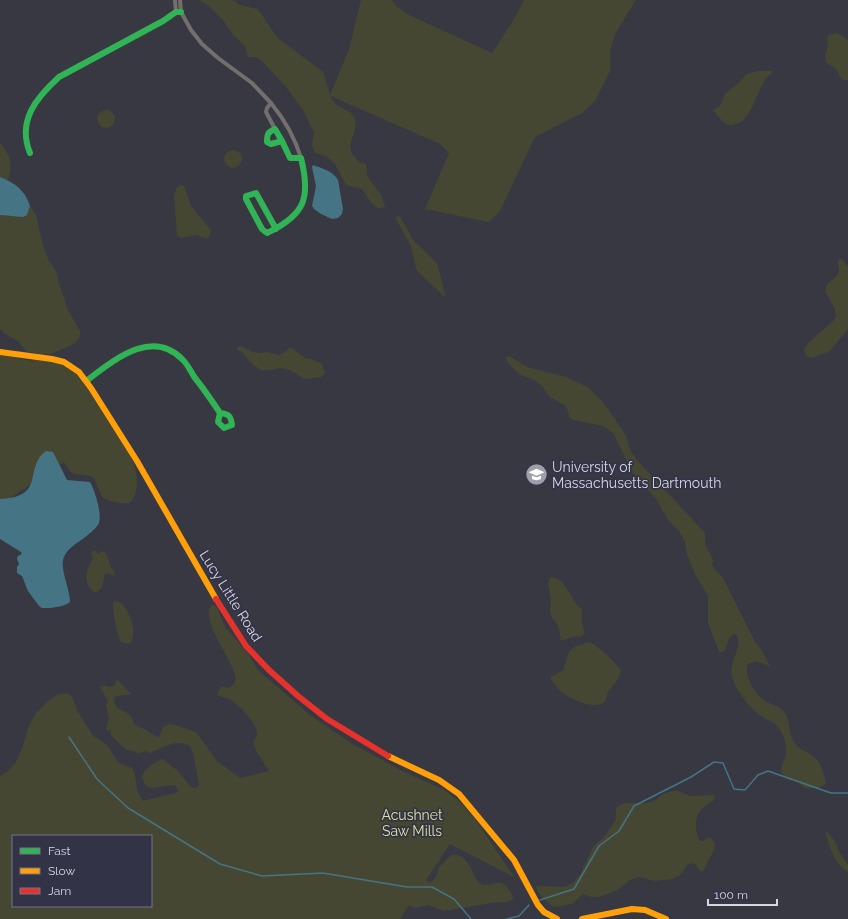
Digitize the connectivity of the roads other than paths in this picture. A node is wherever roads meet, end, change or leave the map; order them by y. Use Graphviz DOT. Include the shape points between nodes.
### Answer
graph roads {
  1 [pos="175,0"];
  2 [pos="180,0"];
  3 [pos="179,12"];
  4 [pos="271,103"];
  5 [pos="275,129"];
  6 [pos="282,140"];
  7 [pos="30,153"];
  8 [pos="302,158"];
  9 [pos="276,229"];
  10 [pos="0,352"];
  11 [pos="86,381"];
  12 [pos="220,413"];
  13 [pos="557,919"];
  14 [pos="582,919"];
  15 [pos="666,919"];
  1 -- 3 [label="street"];
  2 -- 3 [label="street"];
  3 -- 4 [label="street" via="202,44 252,83"];
  3 -- 7 [label="street" via="59,77 47,87 35,103 27,122 24,138"];
  4 -- 5 [label="street" via="266,112"];
  4 -- 8 [label="street"];
  5 -- 6 [label="street"];
  5 -- 6 [label="street" via="266,135 267,142 271,144"];
  6 -- 8 [label="street" via="290,158"];
  8 -- 9 [label="street" via="306,184 304,201 296,215"];
  9 -- 9 [label="street" via="259,196 256,193 246,196 262,229 267,233"];
  10 -- 11 [label="street, Lucy Little Road" via="64,362 79,372"];
  11 -- 12 [label="street" via="134,350 149,346 165,348 178,354"];
  11 -- 13 [label="street, Lucy Little Road" via="137,460 212,594 246,646 269,670 327,719 401,763 439,780 459,794 514,860 538,905 544,912"];
  14 -- 15 [label="street" via="632,909 645,910"];
}
